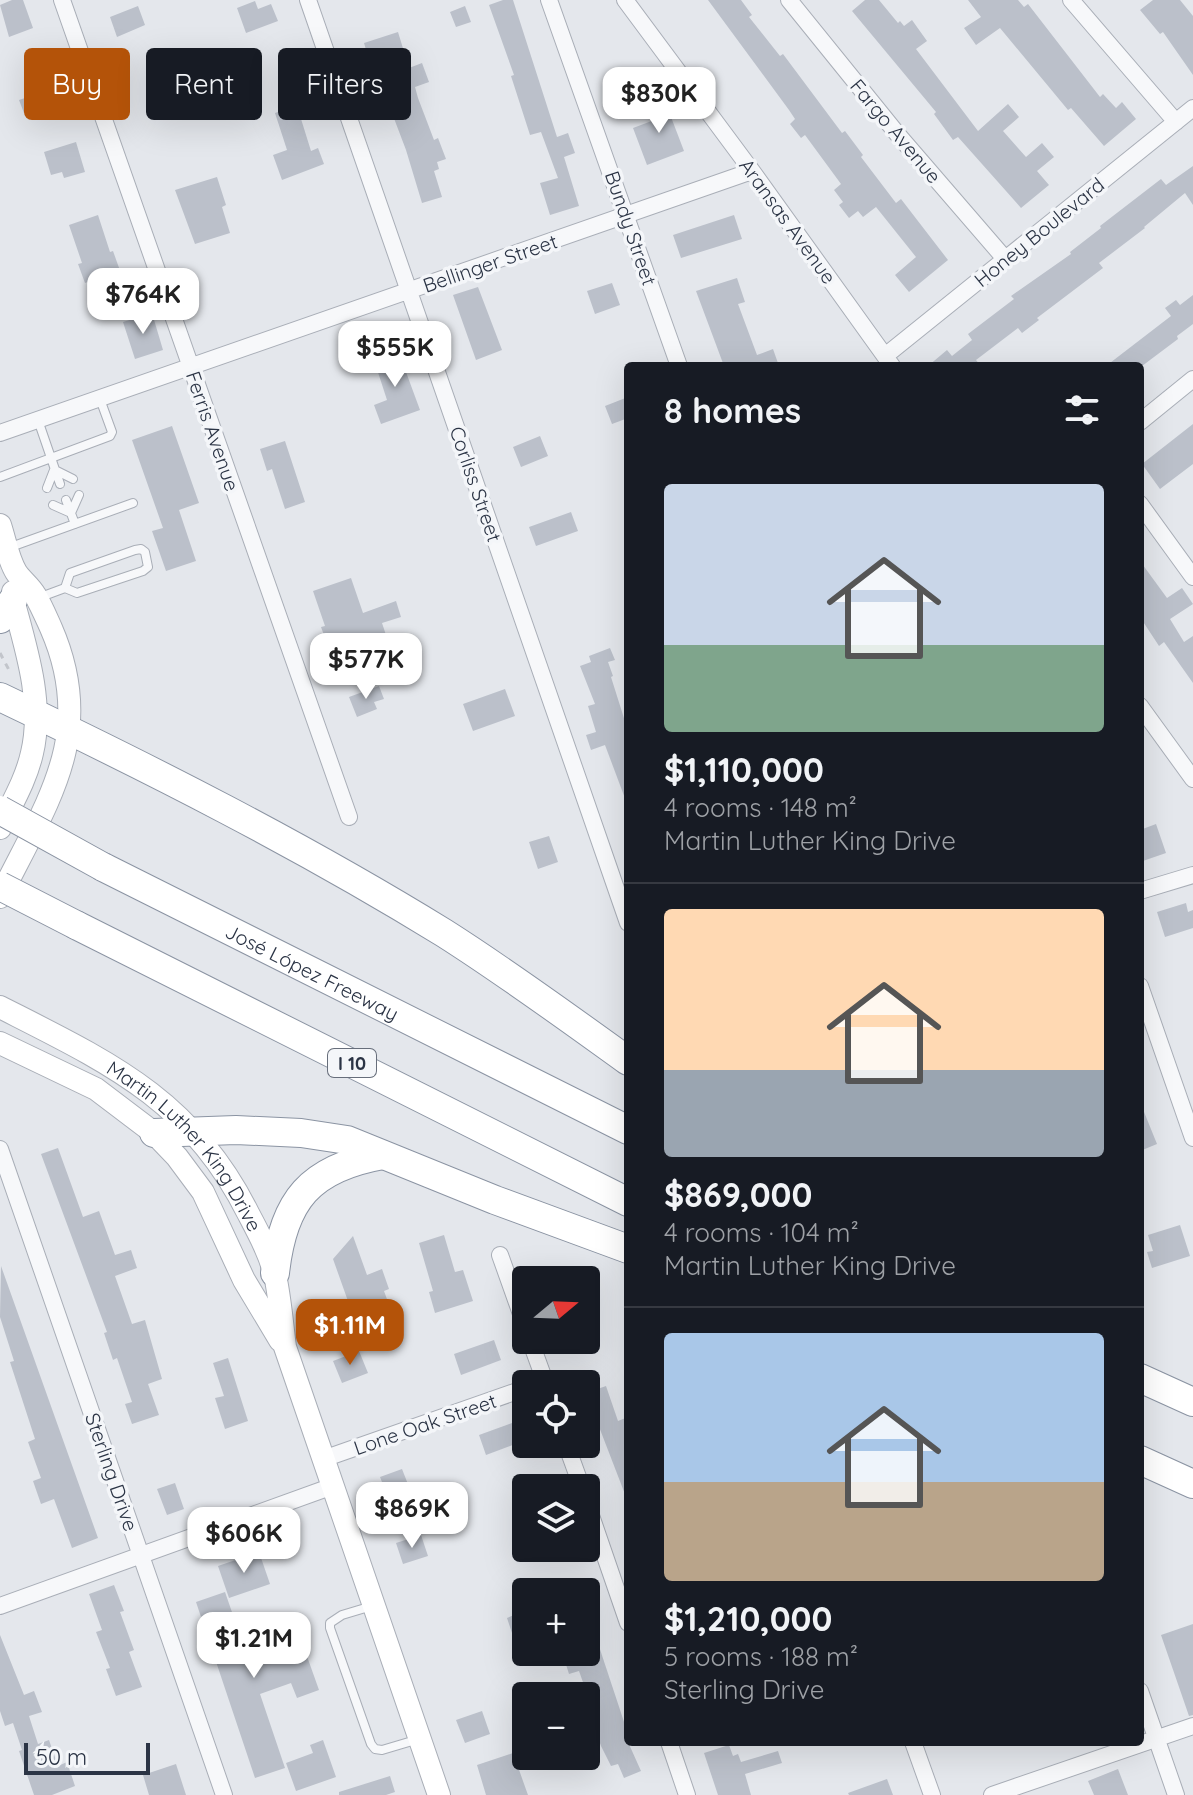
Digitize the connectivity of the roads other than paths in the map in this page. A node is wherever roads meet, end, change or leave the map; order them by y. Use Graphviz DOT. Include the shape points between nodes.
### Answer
graph roads {
  1 [pos="62,0"];
  2 [pos="308,0"];
  3 [pos="549,0"];
  4 [pos="625,0"];
  5 [pos="789,0"];
  6 [pos="1071,0"];
  7 [pos="1193,108"];
  8 [pos="1176,122"];
  9 [pos="752,171"];
  10 [pos="627,215"];
  11 [pos="1006,260"];
  12 [pos="410,291"];
  13 [pos="888,361"];
  14 [pos="678,362"];
  15 [pos="190,368"];
  16 [pos="1193,379"];
  17 [pos="100,399"];
  18 [pos="1144,419"];
  19 [pos="38,420"];
  20 [pos="0,433"];
  21 [pos="50,458"];
  22 [pos="55,469"];
  23 [pos="0,477"];
  24 [pos="73,479"];
  25 [pos="60,484"];
  26 [pos="47,488"];
  27 [pos="79,495"];
  28 [pos="66,500"];
  29 [pos="133,503"];
  30 [pos="53,505"];
  31 [pos="1144,510"];
  32 [pos="71,513"];
  33 [pos="75,524"];
  34 [pos="0,525"];
  35 [pos="8,548"];
  36 [pos="1193,577"];
  37 [pos="65,588"];
  38 [pos="16,606"];
  39 [pos="6,685"];
  40 [pos="1144,712"];
  41 [pos="34,715"];
  42 [pos="70,731"];
  43 [pos="1193,779"];
  44 [pos="0,810"];
  45 [pos="349,817"];
  46 [pos="0,828"];
  47 [pos="1193,875"];
  48 [pos="0,886"];
  49 [pos="1144,890"];
  50 [pos="0,897"];
  51 [pos="624,911"];
  52 [pos="1144,997"];
  53 [pos="0,1007"];
  54 [pos="0,1043"];
  55 [pos="624,1058"];
  56 [pos="624,1128"];
  57 [pos="194,1131"];
  58 [pos="154,1133"];
  59 [pos="1193,1138"];
  60 [pos="0,1149"];
  61 [pos="383,1155"];
  62 [pos="624,1200"];
  63 [pos="624,1248"];
  64 [pos="500,1255"];
  65 [pos="275,1273"];
  66 [pos="512,1289"];
  67 [pos="285,1347"];
  68 [pos="1144,1380"];
  69 [pos="512,1393"];
  70 [pos="1193,1402"];
  71 [pos="323,1459"];
  72 [pos="1144,1462"];
  73 [pos="1193,1484"];
  74 [pos="333,1486"];
  75 [pos="600,1542"];
  76 [pos="141,1556"];
  77 [pos="0,1606"];
  78 [pos="374,1606"];
  79 [pos="624,1611"];
  80 [pos="1144,1702"];
  81 [pos="1193,1726"];
  82 [pos="419,1739"];
  83 [pos="1157,1739"];
  84 [pos="1144,1743"];
  85 [pos="670,1746"];
  86 [pos="914,1746"];
  87 [pos="1136,1746"];
  88 [pos="224,1795"];
  89 [pos="439,1795"];
  90 [pos="687,1795"];
  91 [pos="932,1795"];
  92 [pos="992,1795"];
  93 [pos="1176,1795"];
  1 -- 15 [label="street, Ferris Avenue"];
  2 -- 12 [label="street, Corliss Street"];
  3 -- 10 [label="street, Bundy Street"];
  4 -- 9 [label="street, Aransas Avenue"];
  5 -- 11 [label="street, Fargo Avenue"];
  6 -- 8 [label="street"];
  7 -- 8 [label="street, Honey Boulevard"];
  8 -- 11 [label="street, Honey Boulevard"];
  9 -- 10 [label="street, Bellinger Street"];
  9 -- 13 [label="street, Aransas Avenue"];
  10 -- 12 [label="street, Bellinger Street"];
  10 -- 14 [label="street, Bundy Street"];
  11 -- 13 [label="street, Honey Boulevard"];
  12 -- 15 [label="street, Bellinger Street"];
  12 -- 51 [label="street, Corliss Street"];
  15 -- 17 [label="street, Bellinger Street"];
  15 -- 45 [label="street, Ferris Avenue"];
  16 -- 18 [label="street"];
  17 -- 19 [label="street, Bellinger Street"];
  17 -- 21 [label="lane" via="110,436"];
  19 -- 20 [label="street, Bellinger Street"];
  19 -- 21 [label="lane"];
  21 -- 22 [label="lane"];
  21 -- 23 [label="lane"];
  22 -- 24 [label="lane"];
  22 -- 25 [label="lane"];
  22 -- 26 [label="lane"];
  27 -- 32 [label="lane"];
  28 -- 32 [label="lane"];
  29 -- 33 [label="lane"];
  30 -- 32 [label="lane"];
  31 -- 36 [label="street"];
  32 -- 33 [label="lane"];
  33 -- 35 [label="lane"];
  34 -- 35 [label="main road"];
  35 -- 38 [label="main road"];
  37 -- 37 [label="lane" via="77,593 143,571 148,567 145,552 135,550 70,573"];
  37 -- 38 [label="lane"];
  38 -- 41 [label="main road" via="30,664"];
  38 -- 42 [label="main road" via="52,630 70,691"];
  39 -- 41 [label="highway"];
  40 -- 43 [label="street"];
  41 -- 42 [label="highway"];
  41 -- 46 [label="main road" via="26,775"];
  42 -- 50 [label="main road" via="53,789"];
  42 -- 55 [label="highway" via="314,857 418,918 514,978"];
  44 -- 56 [label="highway, José López Freeway, bridge" via="103,867"];
  47 -- 49 [label="street"];
  48 -- 62 [label="highway, I 10, bridge"];
  52 -- 59 [label="street"];
  53 -- 57 [label="main road, Martin Luther King Drive" via="104,1060"];
  54 -- 58 [label="main road, Martin Luther King Drive" via="96,1089"];
  57 -- 58 [label="highway"];
  57 -- 61 [label="highway" via="301,1133 347,1140"];
  57 -- 65 [label="main road, Martin Luther King Drive" via="235,1187"];
  58 -- 67 [label="main road, Martin Luther King Drive" via="203,1192 244,1280"];
  60 -- 76 [label="street, Sterling Drive"];
  61 -- 63 [label="highway"];
  61 -- 65 [label="highway" via="335,1168 301,1195 278,1242"];
  64 -- 66 [label="street"];
  65 -- 67 [label="main road, Martin Luther King Drive"];
  67 -- 71 [label="main road, Martin Luther King Drive"];
  68 -- 70 [label="highway"];
  69 -- 71 [label="street, Lone Oak Street"];
  71 -- 74 [label="main road, Martin Luther King Drive"];
  72 -- 73 [label="highway"];
  74 -- 76 [label="street"];
  74 -- 78 [label="main road, Martin Luther King Drive"];
  75 -- 79 [label="street"];
  76 -- 77 [label="street"];
  76 -- 88 [label="street, Sterling Drive"];
  78 -- 82 [label="main road, Martin Luther King Drive"];
  78 -- 82 [label="lane" via="342,1615 330,1628 375,1749"];
  80 -- 83 [label="street"];
  81 -- 83 [label="street"];
  82 -- 89 [label="main road, Martin Luther King Drive"];
  83 -- 84 [label="street"];
  83 -- 93 [label="street"];
  85 -- 90 [label="street"];
  86 -- 91 [label="street"];
  87 -- 92 [label="street"];
}
